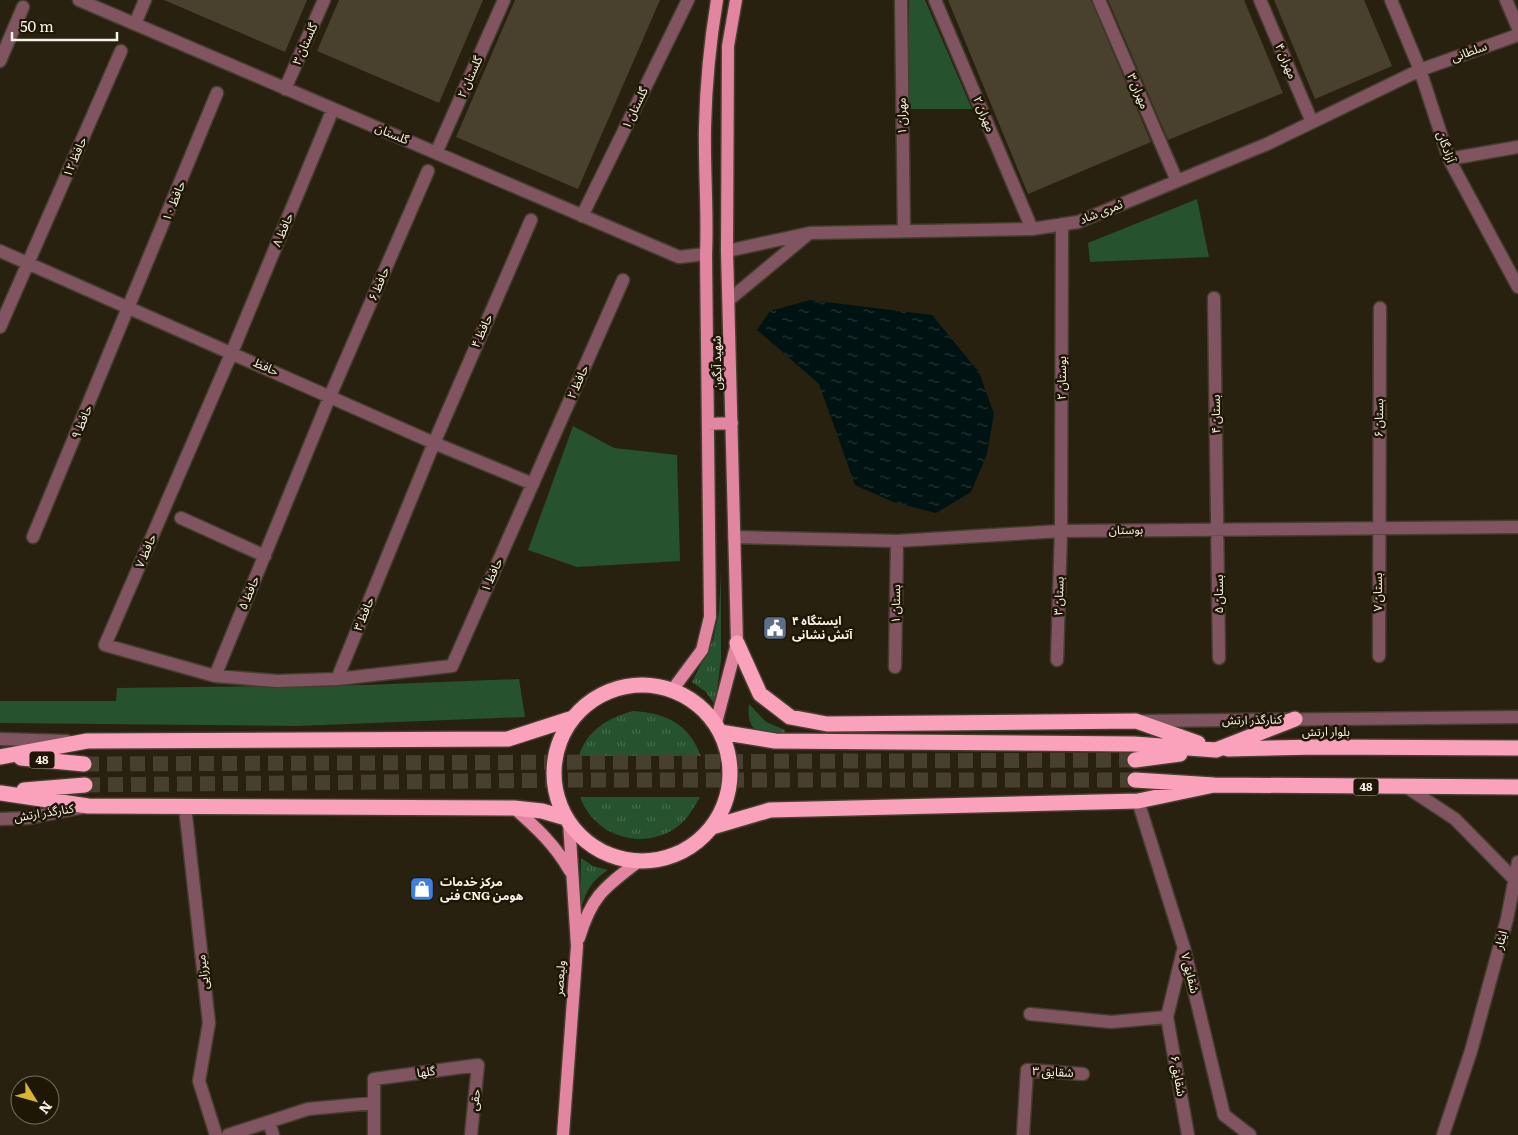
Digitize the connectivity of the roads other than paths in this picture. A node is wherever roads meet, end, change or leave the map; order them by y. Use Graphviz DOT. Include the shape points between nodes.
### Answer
graph roads {
  1 [pos="80,0"];
  2 [pos="145,0"];
  3 [pos="324,0"];
  4 [pos="504,0"];
  5 [pos="688,0"];
  6 [pos="717,0"];
  7 [pos="736,0"];
  8 [pos="901,0"];
  9 [pos="935,0"];
  10 [pos="1099,0"];
  11 [pos="1260,0"];
  12 [pos="1391,0"];
  13 [pos="1506,0"];
  14 [pos="23,6"];
  15 [pos="135,24"];
  16 [pos="1518,28"];
  17 [pos="1518,35"];
  18 [pos="121,51"];
  19 [pos="0,61"];
  20 [pos="1420,70"];
  21 [pos="286,88"];
  22 [pos="217,94"];
  23 [pos="333,109"];
  24 [pos="1312,122"];
  25 [pos="1518,147"];
  26 [pos="436,153"];
  27 [pos="1449,159"];
  28 [pos="428,171"];
  29 [pos="1177,181"];
  30 [pos="582,216"];
  31 [pos="531,220"];
  32 [pos="1062,224"];
  33 [pos="1032,229"];
  34 [pos="904,231"];
  35 [pos="810,233"];
  36 [pos="0,250"];
  37 [pos="727,251"];
  38 [pos="706,254"];
  39 [pos="29,263"];
  40 [pos="622,280"];
  41 [pos="1518,287"];
  42 [pos="1214,298"];
  43 [pos="730,299"];
  44 [pos="130,308"];
  45 [pos="1380,308"];
  46 [pos="0,327"];
  47 [pos="232,352"];
  48 [pos="330,396"];
  49 [pos="732,423"];
  50 [pos="708,424"];
  51 [pos="434,443"];
  52 [pos="533,484"];
  53 [pos="181,518"];
  54 [pos="1518,527"];
  55 [pos="1378,528"];
  56 [pos="1218,530"];
  57 [pos="1061,531"];
  58 [pos="33,537"];
  59 [pos="734,538"];
  60 [pos="897,541"];
  61 [pos="265,556"];
  62 [pos="736,644"];
  63 [pos="1379,656"];
  64 [pos="1219,658"];
  65 [pos="1057,660"];
  66 [pos="895,667"];
  67 [pos="215,676"];
  68 [pos="338,680"];
  69 [pos="673,690"];
  70 [pos="1518,717"];
  71 [pos="573,718"];
  72 [pos="1295,719"];
  73 [pos="1136,721"];
  74 [pos="718,728"];
  75 [pos="0,739"];
  76 [pos="87,742"];
  77 [pos="1518,748"];
  78 [pos="1216,750"];
  79 [pos="0,757"];
  80 [pos="1135,760"];
  81 [pos="84,764"];
  82 [pos="1134,780"];
  83 [pos="85,785"];
  84 [pos="1214,785"];
  85 [pos="1518,787"];
  86 [pos="1408,788"];
  87 [pos="1,793"];
  88 [pos="1138,801"];
  89 [pos="88,806"];
  90 [pos="185,807"];
  91 [pos="514,808"];
  92 [pos="0,820"];
  93 [pos="567,820"];
  94 [pos="712,827"];
  95 [pos="639,861"];
  96 [pos="1518,862"];
  97 [pos="571,874"];
  98 [pos="1514,878"];
  99 [pos="576,946"];
  100 [pos="1184,948"];
  101 [pos="1030,1014"];
  102 [pos="1167,1017"];
  103 [pos="478,1065"];
  104 [pos="1083,1074"];
  105 [pos="373,1103"];
  106 [pos="269,1122"];
  107 [pos="216,1135"];
  108 [pos="228,1135"];
  109 [pos="273,1135"];
  110 [pos="374,1135"];
  111 [pos="471,1135"];
  112 [pos="563,1135"];
  113 [pos="1023,1135"];
  114 [pos="1188,1135"];
  115 [pos="1250,1135"];
  116 [pos="1443,1135"];
  1 -- 15 [label="street, گلستان"];
  2 -- 15 [label="street"];
  3 -- 21 [label="street, گلستان ۳"];
  4 -- 26 [label="street, گلستان ۲"];
  5 -- 30 [label="street, گلستان ۱"];
  6 -- 38 [label="main road, شهید آبگون" via="709,49 706,118"];
  7 -- 37 [label="main road, شهید آبگون" via="728,46"];
  8 -- 34 [label="street, ۱ مهران"];
  9 -- 33 [label="street, مهران ۲"];
  10 -- 29 [label="street, مهران ۳"];
  11 -- 24 [label="street, مهران ۴"];
  12 -- 20 [label="street, آزادگان"];
  13 -- 16 [label="street"];
  14 -- 19 [label="street"];
  15 -- 21 [label="street, گلستان"];
  17 -- 20 [label="street, سلطانی"];
  18 -- 39 [label="street, حافظ ۱۲"];
  20 -- 24 [label="street, ثمری شاد"];
  20 -- 27 [label="street, آزادگان"];
  21 -- 23 [label="street, گلستان"];
  22 -- 44 [label="street, حافظ ۱۰"];
  23 -- 26 [label="street, گلستان"];
  23 -- 47 [label="street, حافظ ۸"];
  24 -- 29 [label="street, ثمری شاد"];
  25 -- 27 [label="street"];
  26 -- 30 [label="street, گلستان"];
  27 -- 41 [label="street, آزادگان"];
  28 -- 48 [label="street, حافظ ۶"];
  29 -- 32 [label="street, ثمری شاد" via="1078,222"];
  30 -- 38 [label="street, گلستان" via="679,257"];
  31 -- 51 [label="street, حافظ ۴"];
  32 -- 33 [label="street, ثمری شاد"];
  32 -- 57 [label="street, بوستان ۲"];
  33 -- 34 [label="street, ثمری شاد"];
  34 -- 35 [label="street, ثمری شاد"];
  35 -- 37 [label="street, ثمری شاد"];
  35 -- 43 [label="street"];
  36 -- 39 [label="street, حافظ"];
  37 -- 43 [label="main road, شهید آبگون"];
  38 -- 50 [label="main road, شهید آبگون"];
  39 -- 44 [label="street, حافظ"];
  39 -- 46 [label="street, حافظ ۱۲"];
  40 -- 52 [label="street, حافظ ۲"];
  42 -- 56 [label="street, بستان ۴"];
  43 -- 49 [label="main road, شهید آبگون"];
  44 -- 47 [label="street, حافظ"];
  44 -- 58 [label="street, حافظ ۹"];
  45 -- 55 [label="street, بستان ۶"];
  47 -- 48 [label="street, حافظ"];
  47 -- 67 [label="street, حافظ ۷" via="105,645"];
  48 -- 51 [label="street, حافظ"];
  48 -- 61 [label="street, حافظ ۵"];
  49 -- 50 [label="main road"];
  49 -- 59 [label="main road, شهید آبگون"];
  50 -- 69 [label="main road, شهید آبگون" via="710,617 702,650"];
  51 -- 52 [label="street, حافظ"];
  51 -- 68 [label="street, حافظ ۳"];
  52 -- 68 [label="street, حافظ ۱" via="452,666"];
  53 -- 61 [label="street"];
  54 -- 55 [label="street, بوستان"];
  55 -- 56 [label="street, بوستان"];
  55 -- 63 [label="street, بستان ۷"];
  56 -- 57 [label="street, بوستان"];
  56 -- 64 [label="street, بستان ۵"];
  57 -- 60 [label="street, بوستان"];
  57 -- 65 [label="street, بستان ۳"];
  59 -- 60 [label="street, بوستان"];
  59 -- 62 [label="main road, شهید آبگون"];
  60 -- 66 [label="street, بستان ۱"];
  61 -- 67 [label="street, حافظ ۵"];
  62 -- 73 [label="highway" via="760,694 790,717 827,724"];
  62 -- 74 [label="main road, شهید آبگون"];
  67 -- 68 [label="street" via="277,681"];
  69 -- 71 [label="highway" via="646,684 618,687 593,699"];
  69 -- 74 [label="highway" via="697,703"];
  70 -- 72 [label="street, کنارگذر ارتش"];
  71 -- 76 [label="highway" via="508,739"];
  71 -- 93 [label="highway" via="556,751 554,770 555,788"];
  72 -- 73 [label="street, کنارگذر ارتش"];
  72 -- 78 [label="highway"];
  73 -- 78 [label="highway"];
  74 -- 78 [label="highway" via="775,741 1134,744"];
  74 -- 94 [label="highway" via="730,757 731,776 725,803"];
  75 -- 76 [label="street"];
  76 -- 79 [label="highway"];
  77 -- 78 [label="highway, بلوار ارتش"];
  78 -- 80 [label="highway, بلوار ارتش"];
  79 -- 81 [label="highway, 48"];
  82 -- 84 [label="highway, 48"];
  83 -- 87 [label="highway"];
  84 -- 86 [label="highway, 48"];
  84 -- 88 [label="highway"];
  85 -- 86 [label="highway, 48"];
  86 -- 98 [label="street" via="1455,820"];
  87 -- 89 [label="highway"];
  88 -- 94 [label="highway" via="770,810"];
  88 -- 100 [label="street, شقایق ۷"];
  89 -- 90 [label="highway"];
  89 -- 92 [label="street, کنارگذر ارتش" via="29,818"];
  90 -- 91 [label="highway"];
  90 -- 107 [label="street, میرزایی" via="209,1023 199,1080"];
  91 -- 93 [label="highway" via="542,811"];
  91 -- 97 [label="main road" via="558,849"];
  93 -- 95 [label="highway" via="587,843 612,856"];
  93 -- 97 [label="main road, ولیعصر"];
  94 -- 95 [label="highway" via="691,846 666,858"];
  95 -- 99 [label="main road" via="603,888 586,914"];
  96 -- 98 [label="street, ایثار"];
  97 -- 99 [label="main road, ولیعصر"];
  98 -- 116 [label="street, ایثار" via="1507,919 1489,985"];
  99 -- 112 [label="main road, ولیعصر"];
  100 -- 102 [label="street"];
  100 -- 115 [label="street, شقایق ۷" via="1224,1115"];
  101 -- 102 [label="street" via="1111,1022"];
  102 -- 114 [label="street, شقایق ۶"];
  103 -- 105 [label="street, گلها" via="374,1079"];
  103 -- 111 [label="street, حقی"];
  104 -- 113 [label="street, شقایق ۳" via="1027,1070"];
  105 -- 106 [label="street" via="308,1109"];
  105 -- 110 [label="street"];
  106 -- 108 [label="street"];
  106 -- 109 [label="street"];
}
